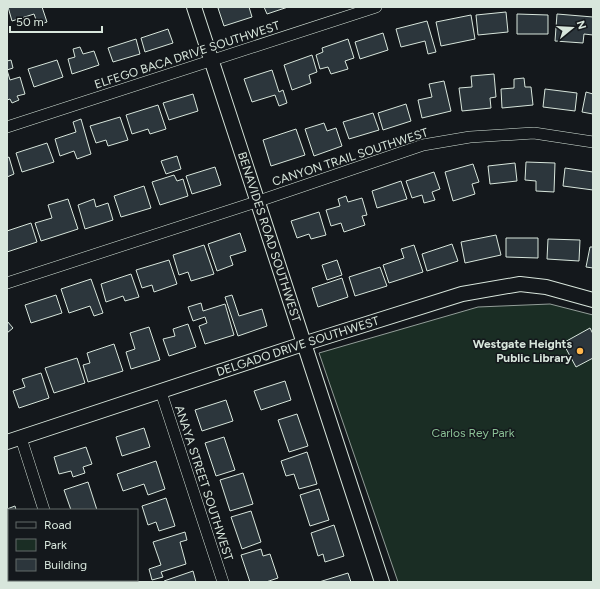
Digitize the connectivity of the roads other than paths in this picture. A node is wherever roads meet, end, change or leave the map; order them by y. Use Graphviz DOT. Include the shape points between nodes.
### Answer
graph roads {
  1 [pos="194,7"];
  2 [pos="376,7"];
  3 [pos="212,60"];
  4 [pos="7,127"];
  5 [pos="593,142"];
  6 [pos="256,202"];
  7 [pos="7,282"];
  8 [pos="593,300"];
  9 [pos="303,344"];
  10 [pos="161,392"];
  11 [pos="21,438"];
  12 [pos="7,442"];
  13 [pos="44,509"];
  14 [pos="223,582"];
  15 [pos="382,582"];
  1 -- 3 [label="street, BENAVIDES ROAD SOUTHWEST"];
  2 -- 3 [label="street, ELFEGO BACA DRIVE SOUTHWEST"];
  3 -- 4 [label="street, ELFEGO BACA DRIVE SOUTHWEST"];
  3 -- 6 [label="street, BENAVIDES ROAD SOUTHWEST"];
  5 -- 6 [label="street, CANYON TRAIL SOUTHWEST" via="534,133 470,137 423,145"];
  6 -- 7 [label="street, CANYON TRAIL SOUTHWEST"];
  6 -- 9 [label="street, BENAVIDES ROAD SOUTHWEST"];
  8 -- 9 [label="street, DELGADO DRIVE SOUTHWEST" via="546,287 520,284 498,287 462,294"];
  9 -- 10 [label="street, DELGADO DRIVE SOUTHWEST"];
  9 -- 15 [label="street, BENAVIDES ROAD SOUTHWEST"];
  10 -- 11 [label="street, DELGADO DRIVE SOUTHWEST"];
  10 -- 14 [label="street, ANAYA STREET SOUTHWEST"];
  11 -- 12 [label="street, DELGADO DRIVE SOUTHWEST"];
  11 -- 13 [label="street"];
}
